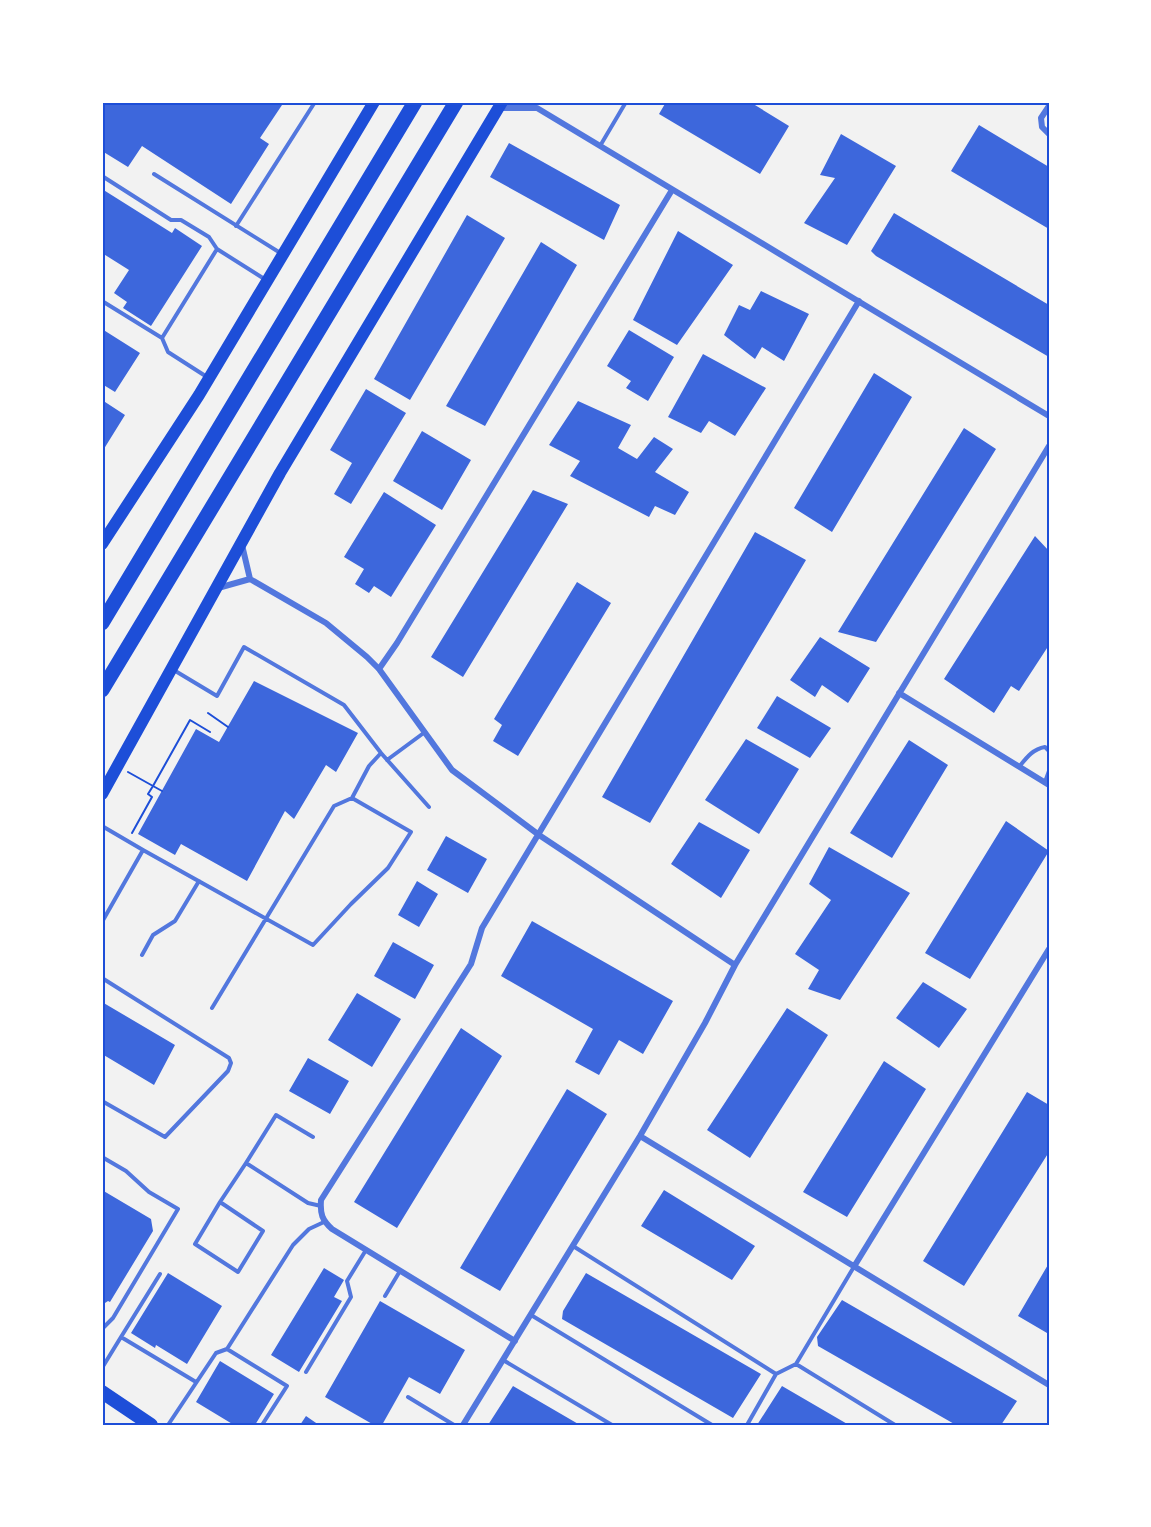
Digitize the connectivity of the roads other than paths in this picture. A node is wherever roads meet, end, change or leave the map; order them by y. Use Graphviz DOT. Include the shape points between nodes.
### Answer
graph roads {
  1 [pos="315,102"];
  2 [pos="374,102"];
  3 [pos="415,102"];
  4 [pos="456,102"];
  5 [pos="626,102"];
  6 [pos="500,105"];
  7 [pos="537,105"];
  8 [pos="1049,106"];
  9 [pos="1049,134"];
  10 [pos="600,146"];
  11 [pos="154,174"];
  12 [pos="102,176"];
  13 [pos="672,190"];
  14 [pos="236,226"];
  15 [pos="217,249"];
  16 [pos="282,254"];
  17 [pos="266,280"];
  18 [pos="102,301"];
  19 [pos="859,301"];
  20 [pos="162,338"];
  21 [pos="208,378"];
  22 [pos="1049,416"];
  23 [pos="1049,446"];
  24 [pos="108,528"];
  25 [pos="242,543"];
  26 [pos="102,544"];
  27 [pos="250,579"];
  28 [pos="216,589"];
  29 [pos="102,624"];
  30 [pos="171,669"];
  31 [pos="379,669"];
  32 [pos="102,690"];
  33 [pos="899,693"];
  34 [pos="424,732"];
  35 [pos="1049,742"];
  36 [pos="1046,747"];
  37 [pos="1049,751"];
  38 [pos="381,753"];
  39 [pos="387,760"];
  40 [pos="1019,767"];
  41 [pos="1049,771"];
  42 [pos="1047,784"];
  43 [pos="102,794"];
  44 [pos="352,798"];
  45 [pos="429,807"];
  46 [pos="102,826"];
  47 [pos="539,835"];
  48 [pos="142,850"];
  49 [pos="199,881"];
  50 [pos="267,918"];
  51 [pos="102,922"];
  52 [pos="1048,953"];
  53 [pos="142,955"];
  54 [pos="735,965"];
  55 [pos="102,978"];
  56 [pos="212,1008"];
  57 [pos="102,1101"];
  58 [pos="640,1136"];
  59 [pos="313,1137"];
  60 [pos="102,1157"];
  61 [pos="246,1163"];
  62 [pos="220,1202"];
  63 [pos="321,1206"];
  64 [pos="324,1222"];
  65 [pos="573,1246"];
  66 [pos="366,1250"];
  67 [pos="855,1265"];
  68 [pos="400,1271"];
  69 [pos="160,1274"];
  70 [pos="385,1296"];
  71 [pos="531,1316"];
  72 [pos="102,1329"];
  73 [pos="121,1337"];
  74 [pos="515,1341"];
  75 [pos="228,1349"];
  76 [pos="503,1360"];
  77 [pos="796,1364"];
  78 [pos="102,1368"];
  79 [pos="306,1372"];
  80 [pos="776,1374"];
  81 [pos="196,1382"];
  82 [pos="1049,1385"];
  83 [pos="102,1392"];
  84 [pos="408,1396"];
  85 [pos="151,1425"];
  86 [pos="168,1425"];
  87 [pos="262,1425"];
  88 [pos="454,1425"];
  89 [pos="463,1425"];
  90 [pos="612,1425"];
  91 [pos="712,1425"];
  92 [pos="747,1425"];
  93 [pos="896,1425"];
  1 -- 14 [label="lane"];
  2 -- 16 [label="main road"];
  3 -- 29 [label="highway"];
  4 -- 32 [label="highway"];
  5 -- 10 [label="lane"];
  6 -- 7 [label="street"];
  6 -- 25 [label="main road"];
  7 -- 10 [label="street"];
  8 -- 9 [label="street" via="1041,118 1042,127"];
  10 -- 13 [label="street"];
  11 -- 14 [label="lane"];
  12 -- 15 [label="lane" via="171,220 181,220 209,237"];
  13 -- 19 [label="street"];
  13 -- 31 [label="street"];
  14 -- 16 [label="lane"];
  15 -- 17 [label="lane"];
  15 -- 20 [label="lane"];
  16 -- 17 [label="main road"];
  17 -- 21 [label="main road"];
  18 -- 20 [label="lane"];
  19 -- 22 [label="street"];
  19 -- 47 [label="street"];
  20 -- 21 [label="lane" via="168,352"];
  21 -- 24 [label="main road"];
  23 -- 33 [label="street"];
  24 -- 26 [label="main road"];
  25 -- 27 [label="street"];
  25 -- 28 [label="main road"];
  27 -- 28 [label="street"];
  27 -- 31 [label="street" via="326,624"];
  28 -- 30 [label="main road"];
  30 -- 38 [label="lane" via="217,696 244,647 340,702"];
  30 -- 43 [label="main road"];
  31 -- 34 [label="street"];
  33 -- 40 [label="street"];
  33 -- 54 [label="street"];
  34 -- 39 [label="lane"];
  34 -- 47 [label="street" via="452,770"];
  35 -- 36 [label="lane"];
  36 -- 37 [label="lane"];
  36 -- 40 [label="lane" via="1031,752"];
  38 -- 39 [label="lane"];
  38 -- 44 [label="lane" via="369,766"];
  39 -- 45 [label="lane"];
  40 -- 42 [label="street"];
  41 -- 42 [label="lane"];
  44 -- 50 [label="lane" via="334,806"];
  44 -- 50 [label="lane" via="411,832 395,859 313,945"];
  46 -- 48 [label="lane"];
  47 -- 54 [label="street"];
  47 -- 63 [label="street" via="482,928 471,964 321,1200"];
  48 -- 49 [label="lane"];
  48 -- 51 [label="lane"];
  49 -- 50 [label="lane"];
  49 -- 53 [label="lane" via="175,921 153,934"];
  50 -- 56 [label="lane"];
  52 -- 67 [label="street"];
  54 -- 58 [label="street"];
  55 -- 57 [label="lane" via="229,1058 231,1063 228,1071 165,1137"];
  58 -- 65 [label="street"];
  58 -- 67 [label="street"];
  59 -- 61 [label="lane" via="276,1115"];
  60 -- 72 [label="lane" via="178,1209 113,1318"];
  61 -- 62 [label="lane"];
  61 -- 63 [label="lane" via="308,1203"];
  62 -- 62 [label="lane" via="195,1244 238,1272 263,1231"];
  63 -- 64 [label="street"];
  64 -- 66 [label="street"];
  64 -- 75 [label="lane" via="309,1229 293,1245"];
  65 -- 71 [label="street"];
  65 -- 80 [label="lane"];
  66 -- 68 [label="street"];
  66 -- 79 [label="lane" via="347,1281 351,1297"];
  67 -- 77 [label="lane"];
  67 -- 82 [label="street"];
  68 -- 70 [label="lane"];
  68 -- 74 [label="street"];
  69 -- 73 [label="lane"];
  71 -- 74 [label="street"];
  71 -- 91 [label="lane"];
  73 -- 78 [label="lane"];
  73 -- 81 [label="lane"];
  74 -- 76 [label="street"];
  75 -- 81 [label="lane" via="216,1353"];
  75 -- 87 [label="lane" via="287,1386"];
  76 -- 89 [label="street"];
  76 -- 90 [label="lane"];
  77 -- 80 [label="lane"];
  77 -- 93 [label="lane"];
  80 -- 92 [label="lane"];
  81 -- 86 [label="lane"];
  83 -- 85 [label="main road"];
  84 -- 88 [label="lane"];
}
